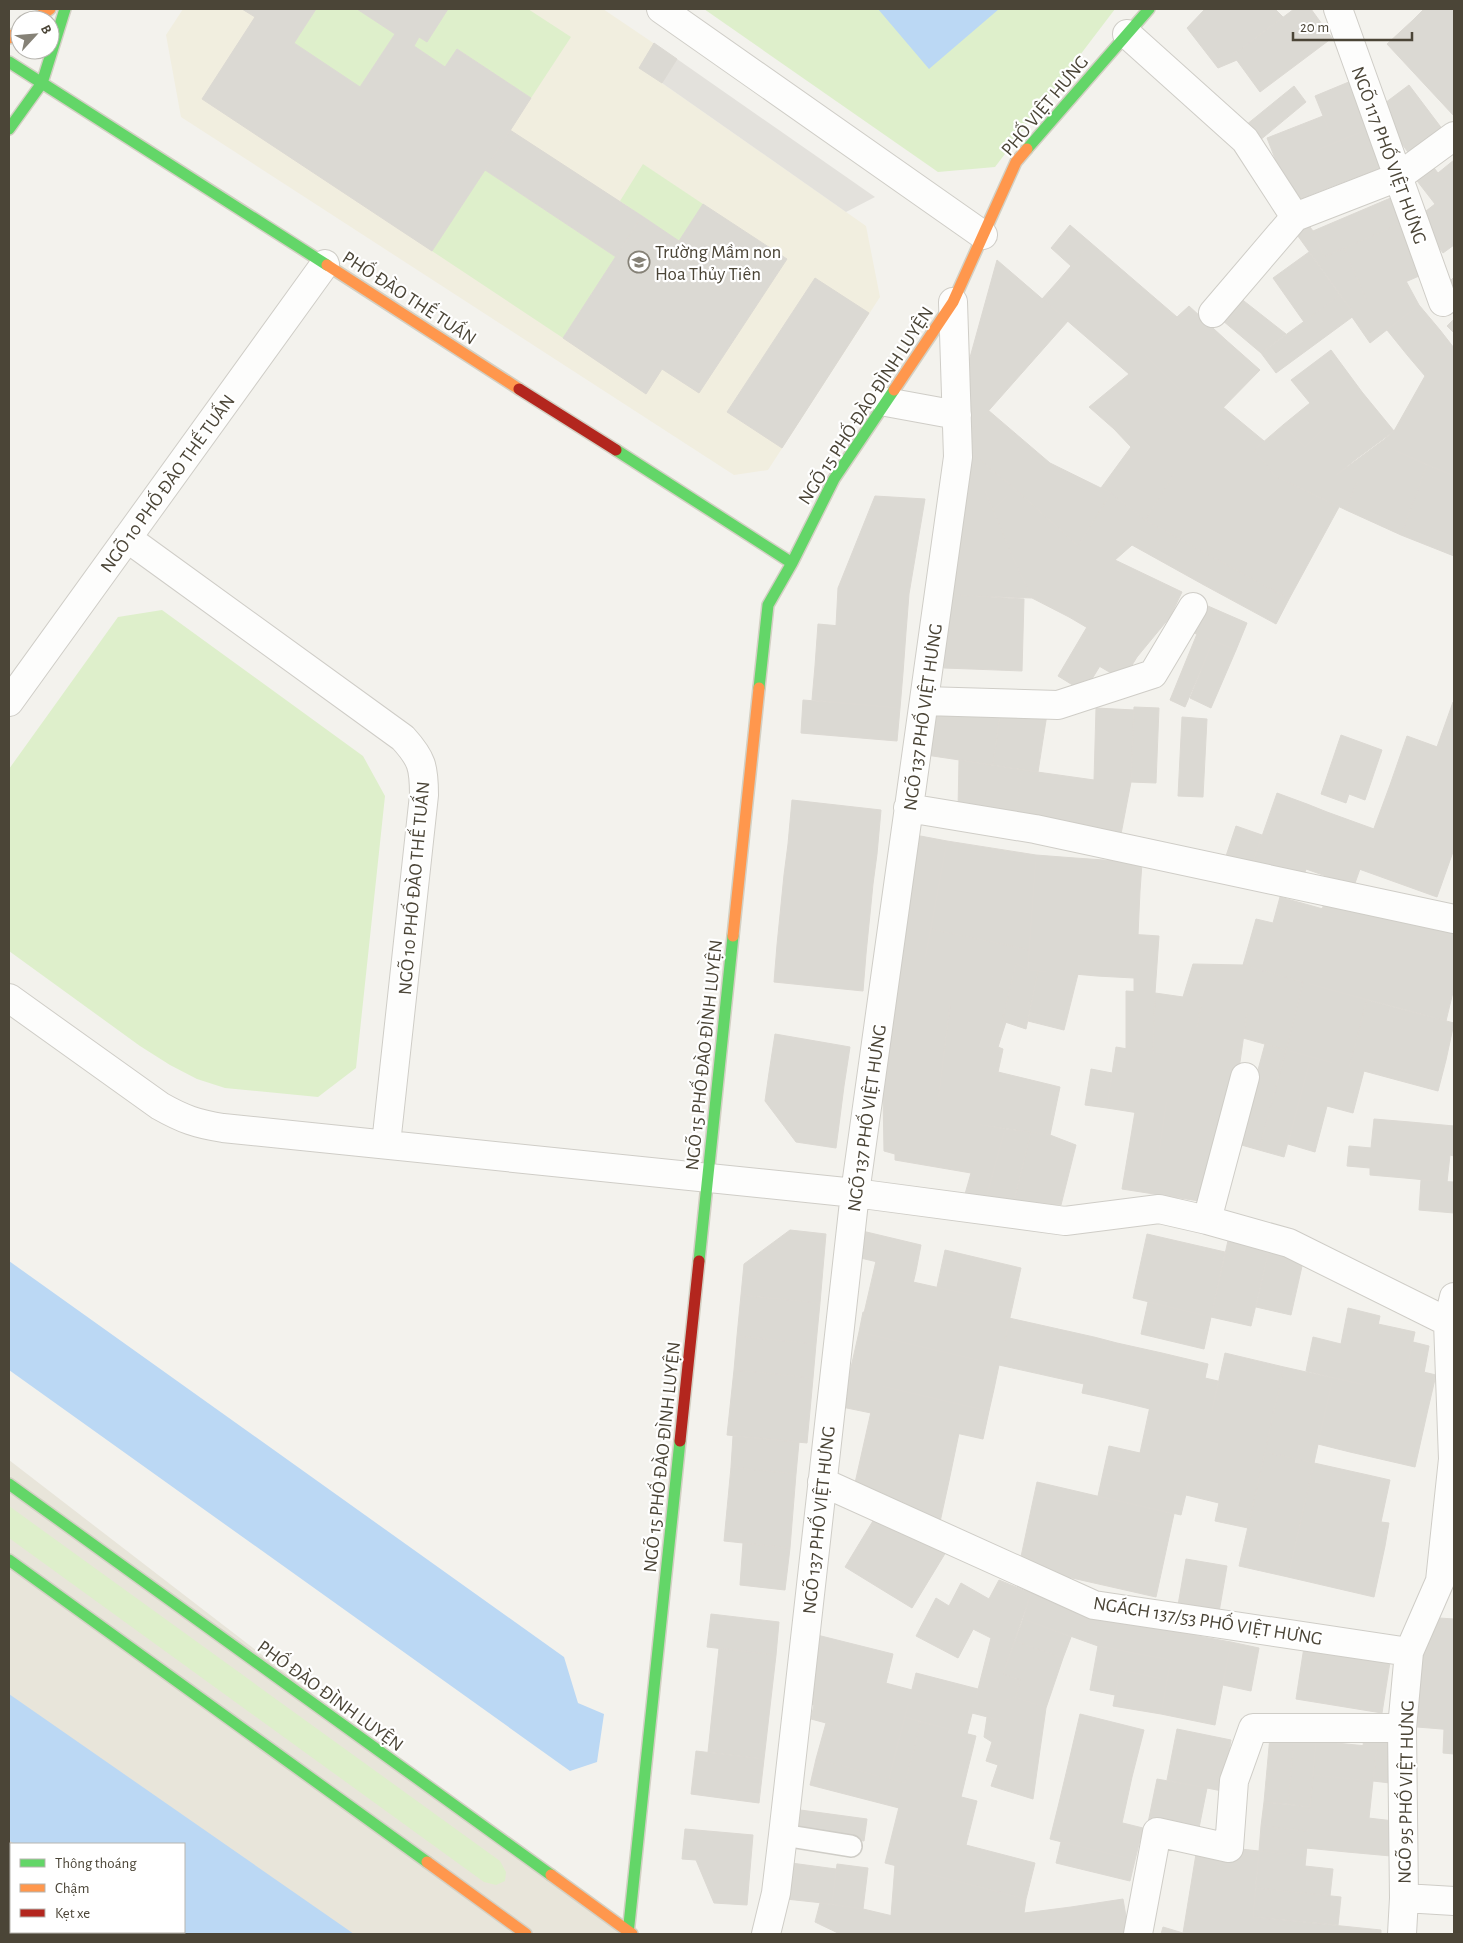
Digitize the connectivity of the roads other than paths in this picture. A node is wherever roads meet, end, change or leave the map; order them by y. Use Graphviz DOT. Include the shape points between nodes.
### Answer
graph roads {
  1 [pos="65,9"];
  2 [pos="661,9"];
  3 [pos="1149,9"];
  4 [pos="1338,9"];
  5 [pos="1128,34"];
  6 [pos="9,62"];
  7 [pos="42,83"];
  8 [pos="9,129"];
  9 [pos="1454,136"];
  10 [pos="1398,177"];
  11 [pos="1295,217"];
  12 [pos="983,235"];
  13 [pos="325,264"];
  14 [pos="953,302"];
  15 [pos="1443,302"];
  16 [pos="1213,313"];
  17 [pos="886,402"];
  18 [pos="957,415"];
  19 [pos="127,538"];
  20 [pos="792,563"];
  21 [pos="1192,607"];
  22 [pos="924,701"];
  23 [pos="9,702"];
  24 [pos="908,808"];
  25 [pos="1454,919"];
  26 [pos="9,998"];
  27 [pos="1246,1078"];
  28 [pos="386,1144"];
  29 [pos="708,1177"];
  30 [pos="855,1192"];
  31 [pos="1207,1220"];
  32 [pos="1451,1310"];
  33 [pos="822,1482"];
  34 [pos="9,1484"];
  35 [pos="9,1560"];
  36 [pos="1409,1652"];
  37 [pos="1402,1728"];
  38 [pos="783,1835"];
  39 [pos="851,1846"];
  40 [pos="1404,1898"];
  41 [pos="1454,1902"];
  42 [pos="630,1933"];
  43 [pos="526,1934"];
  44 [pos="766,1934"];
  45 [pos="1138,1934"];
  46 [pos="1402,1934"];
  1 -- 7 [label="street"];
  2 -- 12 [label="street"];
  3 -- 5 [label="street, PHỐ VIỆT HƯNG"];
  4 -- 10 [label="street, NGÕ 117 PHỐ VIỆT HƯNG"];
  5 -- 11 [label="street" via="1245,140"];
  5 -- 12 [label="street, PHỐ VIỆT HƯNG" via="1016,162"];
  6 -- 7 [label="street, PHỐ ĐÀO THẾ TUẤN"];
  7 -- 8 [label="street"];
  7 -- 13 [label="street, PHỐ ĐÀO THẾ TUẤN"];
  9 -- 10 [label="street"];
  10 -- 11 [label="street"];
  10 -- 15 [label="street, NGÕ 117 PHỐ VIỆT HƯNG"];
  11 -- 16 [label="street"];
  12 -- 14 [label="street, NGÕ 15 PHỐ ĐÀO ĐÌNH LUYỆN"];
  13 -- 19 [label="street, NGÕ 10 PHỐ ĐÀO THẾ TUẤN"];
  13 -- 20 [label="street, PHỐ ĐÀO THẾ TUẤN"];
  14 -- 17 [label="street, NGÕ 15 PHỐ ĐÀO ĐÌNH LUYỆN"];
  14 -- 18 [label="street, NGÕ 137 PHỐ VIỆT HƯNG"];
  17 -- 18 [label="street"];
  17 -- 20 [label="street, NGÕ 15 PHỐ ĐÀO ĐÌNH LUYỆN" via="834,479"];
  18 -- 22 [label="street, NGÕ 137 PHỐ VIỆT HƯNG" via="958,457"];
  19 -- 23 [label="street, NGÕ 10 PHỐ ĐÀO THẾ TUẤN"];
  19 -- 28 [label="street, NGÕ 10 PHỐ ĐÀO THẾ TUẤN" via="403,738 417,754 424,774 424,796"];
  20 -- 29 [label="street, NGÕ 15 PHỐ ĐÀO ĐÌNH LUYỆN" via="768,605"];
  21 -- 22 [label="street" via="1153,674 1058,704"];
  22 -- 24 [label="street, NGÕ 137 PHỐ VIỆT HƯNG"];
  24 -- 25 [label="street" via="1035,829"];
  24 -- 30 [label="street, NGÕ 137 PHỐ VIỆT HƯNG"];
  26 -- 28 [label="street" via="181,1118 223,1128"];
  27 -- 31 [label="street"];
  28 -- 29 [label="street"];
  29 -- 30 [label="street"];
  29 -- 42 [label="street, NGÕ 15 PHỐ ĐÀO ĐÌNH LUYỆN"];
  30 -- 31 [label="street" via="1065,1221 1159,1209"];
  30 -- 33 [label="street, NGÕ 137 PHỐ VIỆT HƯNG"];
  31 -- 32 [label="street" via="1289,1243"];
  32 -- 36 [label="street, NGÕ 95 PHỐ VIỆT HƯNG" via="1453,1459 1440,1581"];
  33 -- 36 [label="street, NGÁCH 137/53 PHỐ VIỆT HƯNG" via="1094,1605"];
  33 -- 38 [label="street, NGÕ 137 PHỐ VIỆT HƯNG"];
  34 -- 42 [label="street, PHỐ ĐÀO ĐÌNH LUYỆN"];
  35 -- 43 [label="street"];
  36 -- 37 [label="street, NGÕ 95 PHỐ VIỆT HƯNG"];
  37 -- 40 [label="street, NGÕ 95 PHỐ VIỆT HƯNG"];
  37 -- 45 [label="street" via="1254,1728 1234,1781 1229,1848 1157,1832"];
  38 -- 39 [label="lane"];
  38 -- 44 [label="street, NGÕ 137 PHỐ VIỆT HƯNG" via="776,1893"];
  40 -- 41 [label="street"];
  40 -- 46 [label="street, NGÕ 95 PHỐ VIỆT HƯNG"];
}
